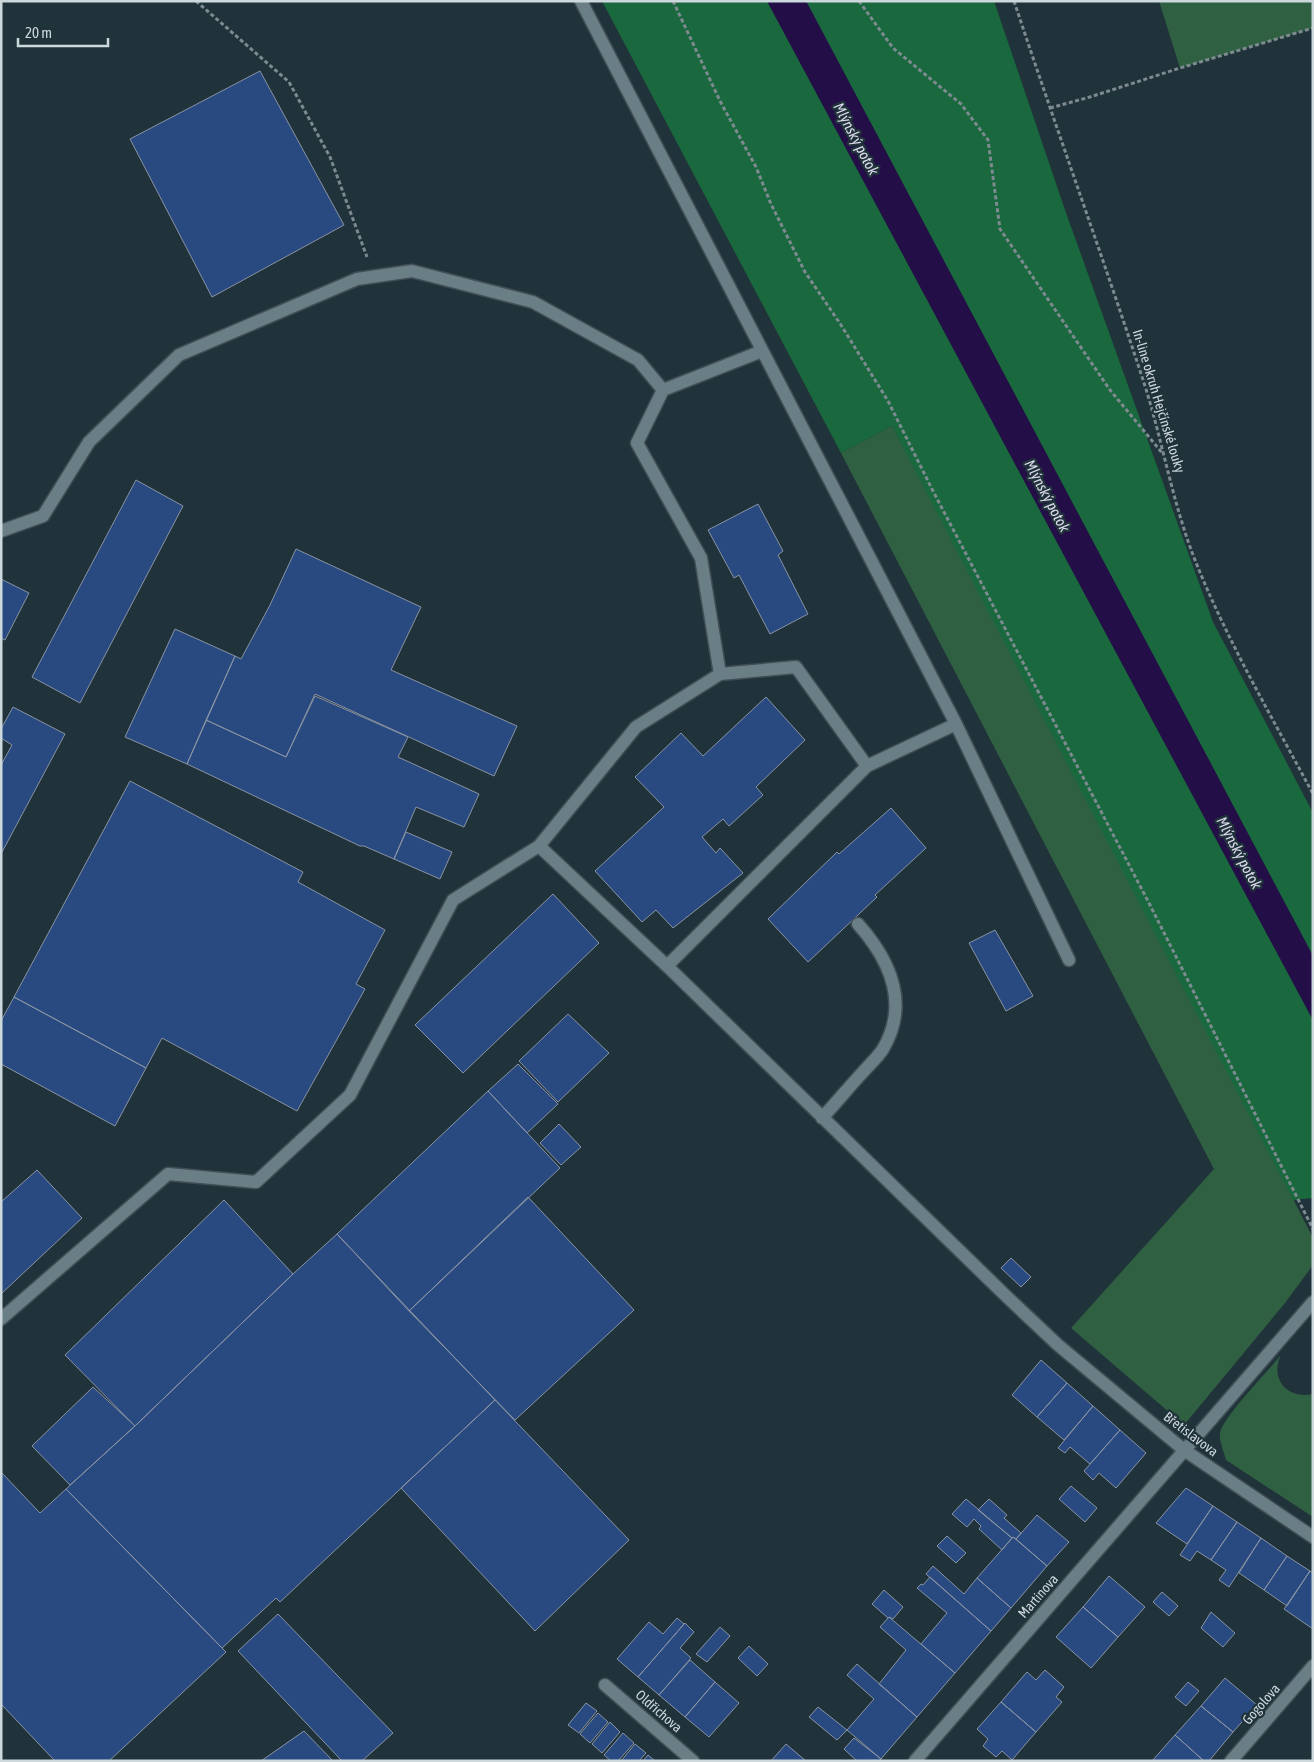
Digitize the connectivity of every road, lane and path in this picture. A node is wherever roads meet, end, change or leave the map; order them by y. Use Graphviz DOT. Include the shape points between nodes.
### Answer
graph roads {
  1 [pos="196,1"];
  2 [pos="581,1"];
  3 [pos="673,1"];
  4 [pos="859,1"];
  5 [pos="1014,1"];
  6 [pos="1313,28"];
  7 [pos="1050,108"];
  8 [pos="374,277"];
  9 [pos="762,351"];
  10 [pos="663,390"];
  11 [pos="1165,456"];
  12 [pos="1,531"];
  13 [pos="720,674"];
  14 [pos="956,724"];
  15 [pos="867,766"];
  16 [pos="1313,794"];
  17 [pos="539,846"];
  18 [pos="858,924"];
  19 [pos="1069,960"];
  20 [pos="666,966"];
  21 [pos="822,1118"];
  22 [pos="1313,1229"];
  23 [pos="1313,1302"];
  24 [pos="1,1319"];
  25 [pos="1184,1450"];
  26 [pos="1313,1537"];
  27 [pos="1313,1666"];
  28 [pos="605,1685"];
  29 [pos="693,1761"];
  30 [pos="915,1761"];
  31 [pos="1231,1761"];
  1 -- 8 [label="path" via="289,82 330,157"];
  2 -- 9 [label="street"];
  3 -- 22 [label="path" via="805,272 888,401 1149,903"];
  4 -- 11 [label="path" via="893,48 961,104 988,140 1000,229 1110,390"];
  5 -- 7 [label="path, In-line okruh Hejčínské louky"];
  6 -- 7 [label="path"];
  7 -- 11 [label="path, In-line okruh Hejčínské louky" via="1134,352"];
  8 -- 10 [label="street" via="412,271 533,302 638,360"];
  8 -- 12 [label="street" via="357,279 179,355 89,442 43,516"];
  9 -- 10 [label="street"];
  9 -- 14 [label="street"];
  10 -- 13 [label="street" via="637,443 701,558"];
  11 -- 16 [label="path, In-line okruh Hejčínské louky" via="1177,506 1200,573"];
  13 -- 15 [label="street" via="796,667"];
  13 -- 17 [label="street" via="636,727"];
  14 -- 15 [label="street"];
  14 -- 19 [label="street"];
  15 -- 20 [label="street"];
  17 -- 20 [label="street, Břetislavova"];
  17 -- 24 [label="street" via="453,900 350,1095 256,1182 168,1174"];
  18 -- 21 [label="street" via="884,958 895,991 896,1008 892,1029 882,1050"];
  20 -- 21 [label="street, Břetislavova"];
  21 -- 25 [label="street, Břetislavova" via="1004,1296"];
  23 -- 25 [label="street, Martinova"];
  25 -- 26 [label="street, Břetislavova"];
  25 -- 30 [label="street, Martinova"];
  27 -- 31 [label="street, Gogolova"];
  28 -- 29 [label="street, Oldřichova"];
}
